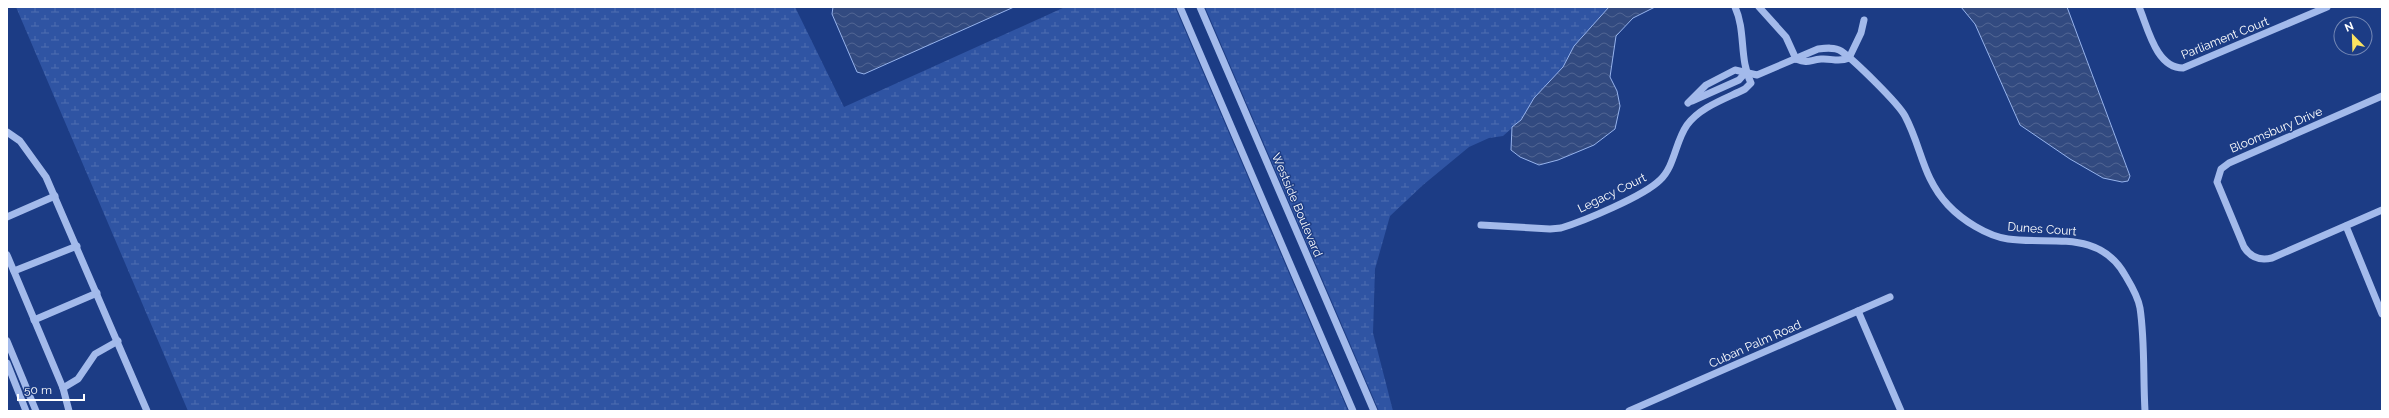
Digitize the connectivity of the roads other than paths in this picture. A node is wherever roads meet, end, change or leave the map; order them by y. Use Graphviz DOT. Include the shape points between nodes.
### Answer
graph roads {
  1 [pos="1180,7"];
  2 [pos="1200,7"];
  3 [pos="1735,7"];
  4 [pos="1759,7"];
  5 [pos="2139,7"];
  6 [pos="2327,7"];
  7 [pos="1864,20"];
  8 [pos="1848,58"];
  9 [pos="1796,59"];
  10 [pos="1746,72"];
  11 [pos="2382,96"];
  12 [pos="1688,103"];
  13 [pos="1700,111"];
  14 [pos="7,132"];
  15 [pos="55,196"];
  16 [pos="2382,210"];
  17 [pos="7,217"];
  18 [pos="1481,225"];
  19 [pos="2346,226"];
  20 [pos="77,246"];
  21 [pos="7,255"];
  22 [pos="14,272"];
  23 [pos="97,293"];
  24 [pos="1890,297"];
  25 [pos="1858,311"];
  26 [pos="2382,314"];
  27 [pos="34,320"];
  28 [pos="7,341"];
  29 [pos="118,341"];
  30 [pos="7,363"];
  31 [pos="63,388"];
  32 [pos="26,411"];
  33 [pos="36,411"];
  34 [pos="69,411"];
  35 [pos="148,411"];
  36 [pos="1353,411"];
  37 [pos="1374,411"];
  38 [pos="1629,411"];
  39 [pos="1901,411"];
  40 [pos="2145,411"];
  1 -- 36 [label="street"];
  2 -- 37 [label="street, Westside Boulevard"];
  3 -- 10 [label="street" via="1741,27"];
  4 -- 9 [label="street" via="1786,37"];
  5 -- 6 [label="street, Parliament Court" via="2163,61 2172,67 2183,68"];
  7 -- 8 [label="street" via="1861,33"];
  8 -- 9 [label="street" via="1841,62 1821,59 1806,63"];
  8 -- 9 [label="street, Dunes Court" via="1841,50 1828,47 1803,53"];
  8 -- 40 [label="street, Dunes Court" via="1890,97 1904,115 1926,173 1949,206 1969,222 2007,239 2074,241 2109,254 2134,289 2140,307"];
  9 -- 10 [label="street, Dunes Court" via="1757,75"];
  10 -- 12 [label="street" via="1738,80"];
  10 -- 12 [label="street, Dunes Court" via="1735,70 1720,77 1706,85"];
  10 -- 13 [label="street, Legacy Court" via="1751,83 1745,89"];
  11 -- 19 [label="street, Bloomsbury Drive" via="2229,163 2221,169 2218,177 2219,192 2244,247 2255,258 2272,258"];
  12 -- 13 [label="street"];
  13 -- 18 [label="street, Legacy Court" via="1686,126 1672,163 1661,180 1647,191 1556,229"];
  14 -- 15 [label="street" via="20,141 34,158"];
  15 -- 17 [label="street"];
  15 -- 20 [label="street"];
  16 -- 19 [label="street, Bloomsbury Drive"];
  19 -- 26 [label="street"];
  20 -- 22 [label="street"];
  20 -- 23 [label="street"];
  21 -- 22 [label="street"];
  22 -- 27 [label="street"];
  23 -- 27 [label="street"];
  23 -- 29 [label="street"];
  24 -- 25 [label="street, Cuban Palm Road"];
  25 -- 38 [label="street, Cuban Palm Road"];
  25 -- 39 [label="street"];
  27 -- 31 [label="street"];
  28 -- 33 [label="street"];
  29 -- 31 [label="street" via="96,354 78,379"];
  29 -- 35 [label="street"];
  30 -- 32 [label="street"];
  31 -- 34 [label="street"];
}
